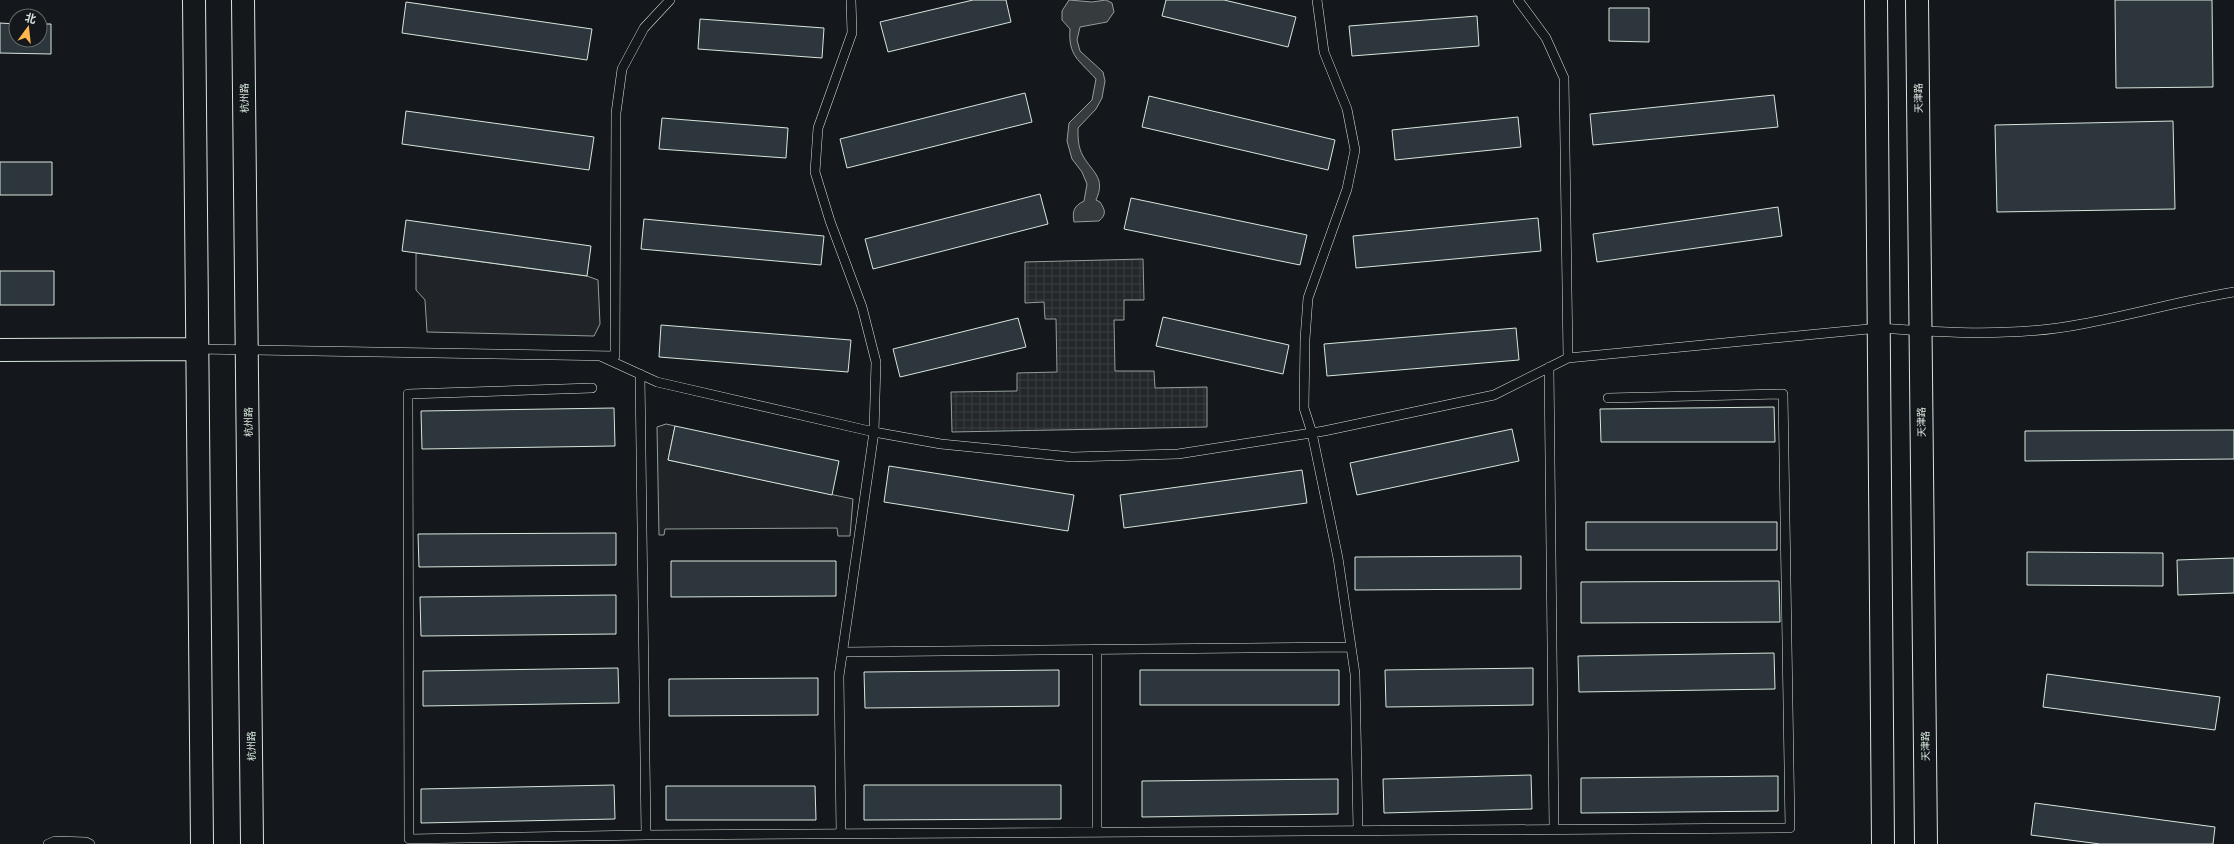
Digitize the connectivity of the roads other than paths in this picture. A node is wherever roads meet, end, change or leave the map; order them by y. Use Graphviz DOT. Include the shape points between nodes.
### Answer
graph roads {
  1 [pos="194,0"];
  2 [pos="243,0"];
  3 [pos="670,0"];
  4 [pos="851,0"];
  5 [pos="1317,0"];
  6 [pos="1518,0"];
  7 [pos="1876,0"];
  8 [pos="1917,0"];
  9 [pos="2234,292"];
  10 [pos="1879,328"];
  11 [pos="1920,331"];
  12 [pos="197,349"];
  13 [pos="0,350"];
  14 [pos="247,350"];
  15 [pos="600,356"];
  16 [pos="1568,358"];
  17 [pos="1549,367"];
  18 [pos="640,374"];
  19 [pos="592,388"];
  20 [pos="1608,398"];
  21 [pos="874,432"];
  22 [pos="1312,433"];
  23 [pos="1351,648"];
  24 [pos="1097,650"];
  25 [pos="843,652"];
  26 [pos="1554,829"];
  27 [pos="1358,830"];
  28 [pos="1097,832"];
  29 [pos="841,834"];
  30 [pos="646,835"];
  31 [pos="48,844"];
  32 [pos="90,844"];
  33 [pos="202,844"];
  34 [pos="252,844"];
  35 [pos="1883,844"];
  36 [pos="1926,844"];
  1 -- 12 [label="street"];
  2 -- 14 [label="street, 杭州路"];
  3 -- 15 [label="lane" via="644,28 622,69 616,113 615,356"];
  4 -- 21 [label="lane" via="852,33 818,128 815,172 862,307 876,362"];
  5 -- 22 [label="lane" via="1324,52 1347,109 1355,150 1347,189 1308,298 1304,408"];
  6 -- 16 [label="lane" via="1546,38 1564,78"];
  7 -- 10 [label="street"];
  8 -- 11 [label="street, 天津路"];
  9 -- 11 [label="lane" via="2081,325 1998,333"];
  10 -- 11 [label="lane"];
  10 -- 16 [label="lane"];
  10 -- 35 [label="street"];
  11 -- 36 [label="street, 天津路"];
  12 -- 13 [label="street"];
  12 -- 14 [label="lane"];
  12 -- 33 [label="street"];
  14 -- 15 [label="lane"];
  14 -- 34 [label="street, 杭州路"];
  15 -- 18 [label="lane"];
  16 -- 17 [label="lane"];
  17 -- 22 [label="lane" via="1494,396"];
  17 -- 26 [label="lane"];
  18 -- 21 [label="lane" via="657,382"];
  18 -- 30 [label="lane"];
  19 -- 30 [label="lane" via="408,394 409,839"];
  20 -- 26 [label="lane" via="1783,394 1790,828"];
  21 -- 22 [label="lane" via="942,444 1072,458 1178,454"];
  21 -- 25 [label="lane"];
  22 -- 23 [label="lane" via="1338,558"];
  23 -- 24 [label="lane"];
  23 -- 27 [label="lane" via="1355,674"];
  24 -- 25 [label="lane"];
  24 -- 28 [label="lane"];
  25 -- 29 [label="lane" via="839,676"];
  26 -- 27 [label="lane"];
  27 -- 28 [label="lane"];
  28 -- 29 [label="lane"];
  29 -- 30 [label="lane"];
  31 -- 32 [label="lane" via="55,841"];
}
